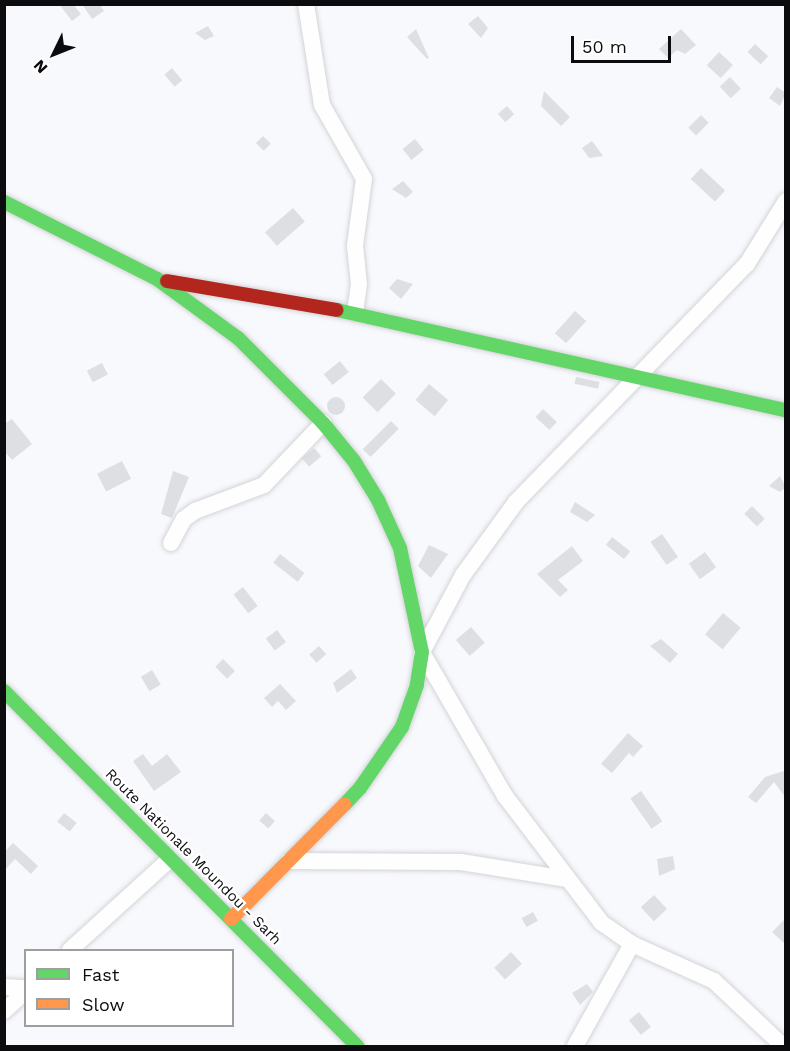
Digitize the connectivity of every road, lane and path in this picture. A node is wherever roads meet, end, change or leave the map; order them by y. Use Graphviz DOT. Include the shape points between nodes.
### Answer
graph roads {
  1 [pos="306,4"];
  2 [pos="786,201"];
  3 [pos="4,202"];
  4 [pos="157,279"];
  5 [pos="355,313"];
  6 [pos="636,375"];
  7 [pos="786,410"];
  8 [pos="323,423"];
  9 [pos="171,543"];
  10 [pos="422,652"];
  11 [pos="4,691"];
  12 [pos="170,859"];
  13 [pos="289,861"];
  14 [pos="566,879"];
  15 [pos="231,919"];
  16 [pos="632,944"];
  17 [pos="72,949"];
  18 [pos="4,987"];
  19 [pos="24,989"];
  20 [pos="24,991"];
  21 [pos="4,1011"];
  22 [pos="772,1043"];
  23 [pos="357,1047"];
  24 [pos="575,1047"];
  1 -- 5 [label="street" via="322,105 364,179 355,246 359,284"];
  2 -- 6 [label="street" via="747,264"];
  3 -- 4 [label="main road"];
  4 -- 5 [label="main road"];
  4 -- 8 [label="main road" via="238,338"];
  5 -- 6 [label="main road"];
  6 -- 7 [label="main road"];
  6 -- 10 [label="street" via="486,538"];
  8 -- 9 [label="street" via="264,485 195,511 184,519"];
  8 -- 10 [label="main road" via="354,461 400,548"];
  10 -- 13 [label="main road" via="417,685 402,726 382,761"];
  10 -- 14 [label="street" via="504,796"];
  11 -- 12 [label="main road, Route Nationale Moundou - Sarh"];
  12 -- 15 [label="main road, Route Nationale Moundou - Sarh"];
  12 -- 17 [label="street"];
  13 -- 14 [label="street" via="461,862"];
  13 -- 15 [label="main road"];
  14 -- 16 [label="street" via="601,922"];
  15 -- 23 [label="main road, Route Nationale Moundou - Sarh"];
  16 -- 22 [label="street" via="706,976"];
  16 -- 24 [label="street"];
  18 -- 19 [label="street"];
  20 -- 21 [label="street"];
}
